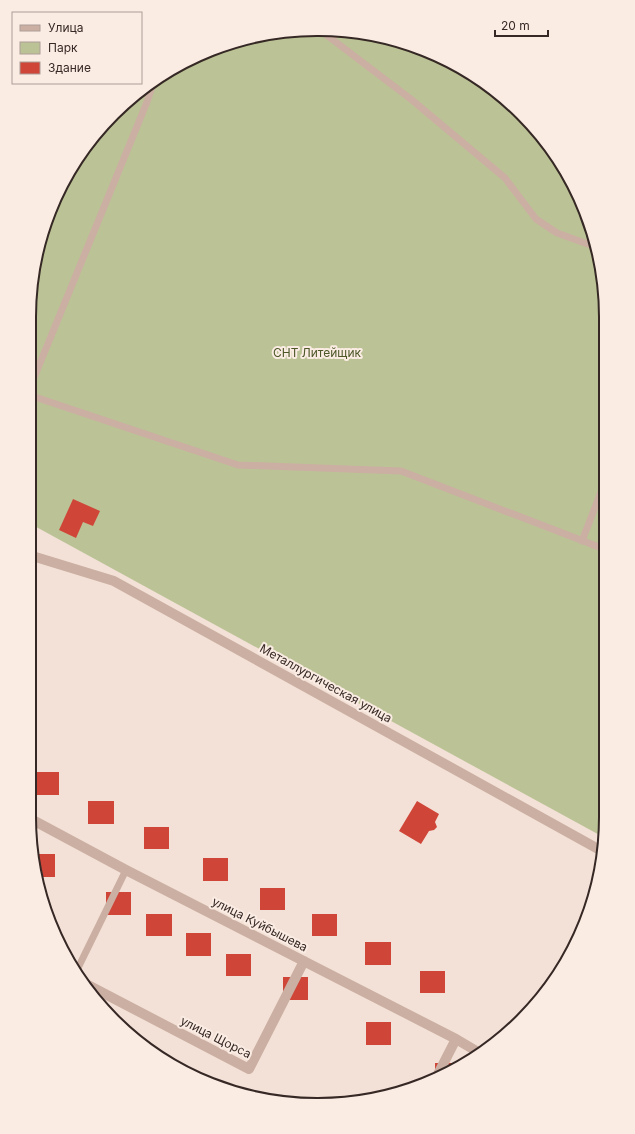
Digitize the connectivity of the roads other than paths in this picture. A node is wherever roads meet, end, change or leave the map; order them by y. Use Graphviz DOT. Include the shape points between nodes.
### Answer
graph roads {
  1 [pos="329,37"];
  2 [pos="151,90"];
  3 [pos="589,244"];
  4 [pos="36,375"];
  5 [pos="36,398"];
  6 [pos="599,497"];
  7 [pos="582,541"];
  8 [pos="599,547"];
  9 [pos="36,557"];
  10 [pos="36,822"];
  11 [pos="597,848"];
  12 [pos="126,870"];
  13 [pos="304,961"];
  14 [pos="79,966"];
  15 [pos="94,988"];
  16 [pos="456,1039"];
  17 [pos="475,1050"];
  18 [pos="440,1070"];
  1 -- 3 [label="lane" via="412,100 504,178 536,220 557,233"];
  2 -- 4 [label="lane"];
  5 -- 7 [label="lane" via="238,465 401,471"];
  6 -- 7 [label="lane"];
  7 -- 8 [label="lane"];
  9 -- 11 [label="street, Металлургическая улица" via="114,581"];
  10 -- 12 [label="street, улица Куйбышева"];
  12 -- 13 [label="street, улица Куйбышева"];
  12 -- 14 [label="lane"];
  13 -- 15 [label="street, улица Щорса" via="249,1069"];
  13 -- 16 [label="street, улица Куйбышева"];
  16 -- 17 [label="street, улица Куйбышева"];
  16 -- 18 [label="street"];
}
